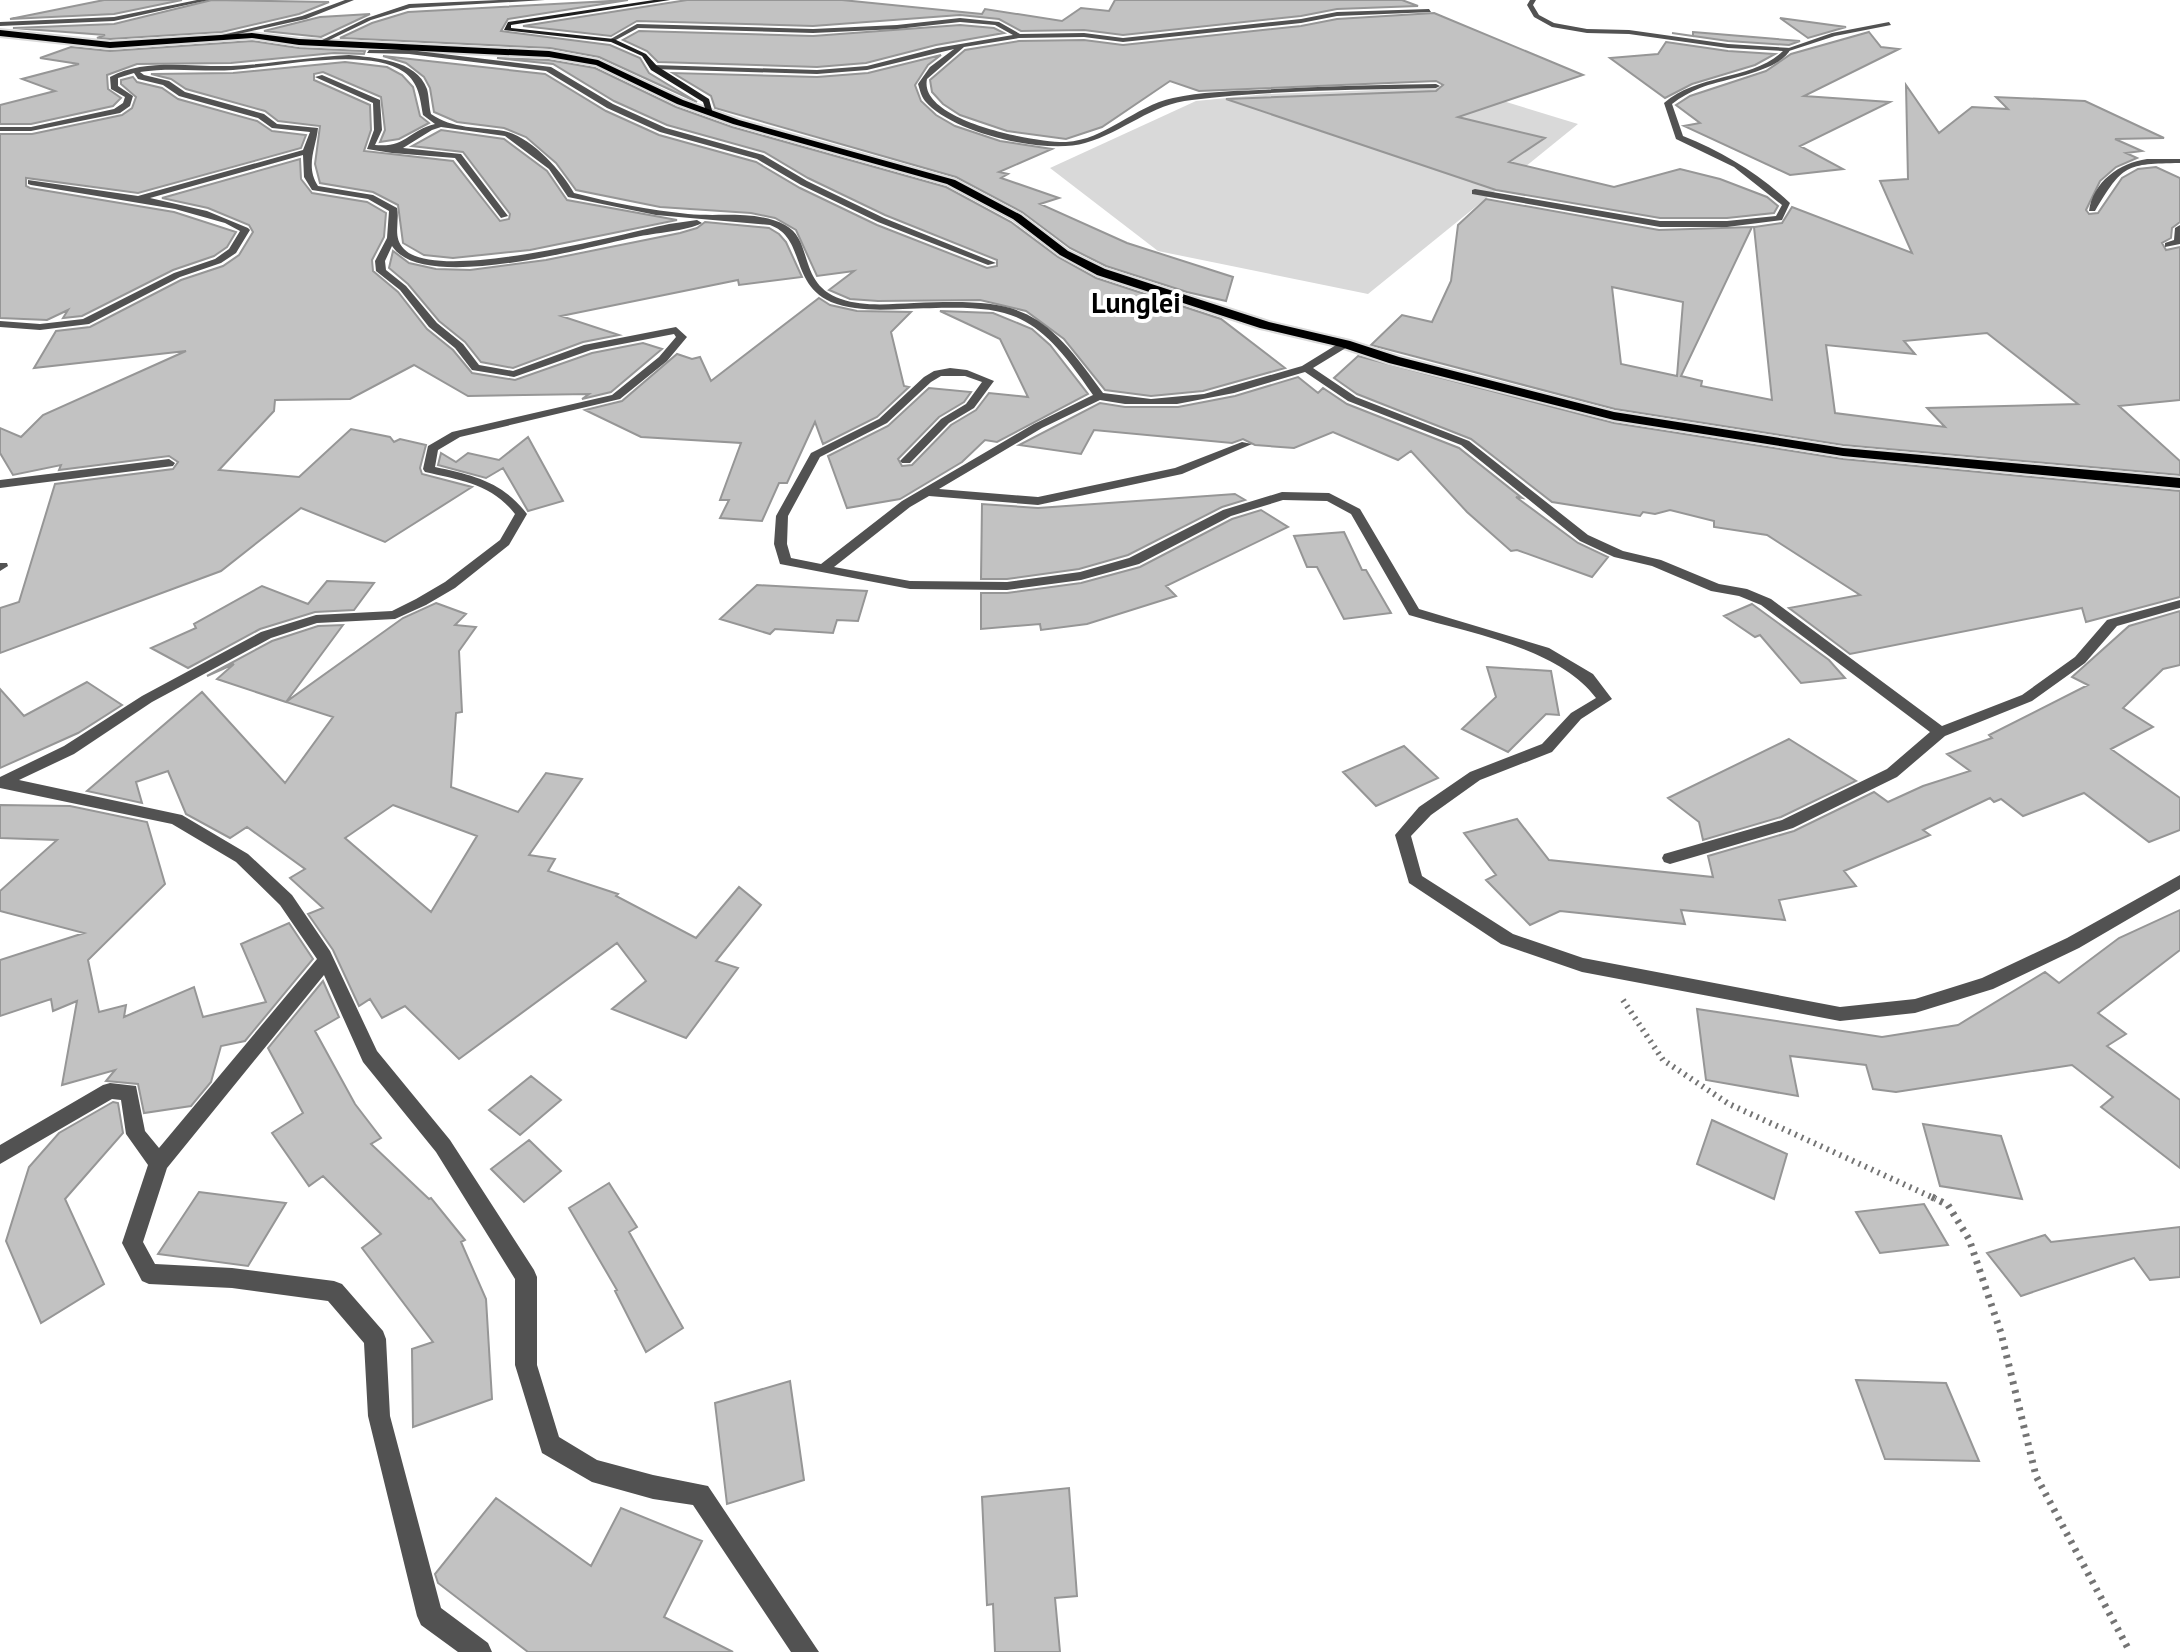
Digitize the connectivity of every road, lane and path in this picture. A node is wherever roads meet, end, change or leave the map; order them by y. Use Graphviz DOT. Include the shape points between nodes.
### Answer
graph roads {
  1 [pos="206,0"];
  2 [pos="351,0"];
  3 [pos="542,0"];
  4 [pos="667,0"];
  5 [pos="1533,0"];
  6 [pos="1429,11"];
  7 [pos="0,24"];
  8 [pos="1889,24"];
  9 [pos="0,33"];
  10 [pos="225,35"];
  11 [pos="1019,36"];
  12 [pos="612,40"];
  13 [pos="319,43"];
  14 [pos="962,46"];
  15 [pos="1789,49"];
  16 [pos="308,58"];
  17 [pos="653,67"];
  18 [pos="134,69"];
  19 [pos="319,77"];
  20 [pos="1436,86"];
  21 [pos="710,112"];
  22 [pos="441,125"];
  23 [pos="0,129"];
  24 [pos="392,151"];
  25 [pos="307,152"];
  26 [pos="2180,161"];
  27 [pos="31,182"];
  28 [pos="1475,192"];
  29 [pos="135,200"];
  30 [pos="2092,209"];
  31 [pos="504,216"];
  32 [pos="755,219"];
  33 [pos="2180,228"];
  34 [pos="392,238"];
  35 [pos="2168,245"];
  36 [pos="991,263"];
  37 [pos="0,324"];
  38 [pos="1345,344"];
  39 [pos="1306,368"];
  40 [pos="1099,396"];
  41 [pos="1246,444"];
  42 [pos="906,461"];
  43 [pos="169,463"];
  44 [pos="2180,483"];
  45 [pos="0,484"];
  46 [pos="927,492"];
  47 [pos="823,569"];
  48 [pos="2180,604"];
  49 [pos="1940,732"];
  50 [pos="1,782"];
  51 [pos="1670,858"];
  52 [pos="2180,881"];
  53 [pos="326,960"];
  54 [pos="1604,969"];
  55 [pos="0,1155"];
  56 [pos="159,1163"];
  57 [pos="479,1652"];
  58 [pos="806,1652"];
  59 [pos="2130,1652"];
  1 -- 7 [label="street" via="114,19"];
  2 -- 10 [label="street" via="304,18"];
  3 -- 13 [label="street" via="409,6"];
  4 -- 12 [label="main road" via="508,24 507,30"];
  5 -- 15 [label="street" via="1536,16 1552,25"];
  6 -- 11 [label="street" via="1326,15 1123,40"];
  8 -- 15 [label="street"];
  9 -- 10 [label="main road" via="100,45"];
  10 -- 13 [label="main road" via="261,34"];
  11 -- 12 [label="street" via="997,23 960,20 813,31 637,26"];
  11 -- 14 [label="street"];
  12 -- 17 [label="main road" via="644,55"];
  13 -- 21 [label="main road" via="569,56"];
  14 -- 17 [label="street" via="867,68 817,72"];
  14 -- 20 [label="street" via="924,76 925,97 957,119 1013,140 1058,145 1099,137 1150,107 1173,101"];
  15 -- 28 [label="street" via="1753,68 1680,92 1668,103 1679,137 1727,157 1763,180 1787,205 1779,218 1660,224"];
  16 -- 18 [label="street" via="227,68 188,64"];
  16 -- 22 [label="street" via="358,56 397,65 417,79 428,101 427,115"];
  16 -- 36 [label="street" via="409,52 548,69 663,130 760,157 881,220"];
  17 -- 21 [label="main road" via="706,101"];
  18 -- 23 [label="street" via="114,77 114,87 129,96 117,111 31,129"];
  18 -- 25 [label="street" via="182,94 261,116 275,126 315,130"];
  19 -- 24 [label="street" via="377,102 378,130 370,147"];
  21 -- 38 [label="main road" via="951,182 1101,272 1265,325"];
  22 -- 24 [label="street"];
  22 -- 32 [label="street" via="507,134 552,165 571,195 708,218"];
  24 -- 31 [label="street" via="458,156"];
  25 -- 29 [label="street"];
  25 -- 34 [label="street" via="308,177 315,188 370,197 394,210"];
  26 -- 30 [label="street" via="2137,161 2117,169"];
  27 -- 29 [label="street"];
  29 -- 37 [label="street" via="204,213 245,230 233,251 218,261 177,275 85,322"];
  32 -- 34 [label="street" via="687,224 519,259 453,266 423,263 403,254"];
  32 -- 40 [label="street" via="794,235 804,274 833,299 882,307 1004,307 1031,317 1075,358"];
  33 -- 35 [label="street" via="2178,242"];
  34 -- 50 [label="street" via="380,261 381,271 476,368 514,374 624,339 676,330 682,337 616,397 456,434 432,448 429,469 482,481 509,496 521,514 505,542 450,585 395,615 316,619 266,635 147,699 69,750"];
  38 -- 39 [label="street"];
  38 -- 44 [label="main road" via="1614,416 1843,452"];
  39 -- 40 [label="street" via="1195,397 1152,402"];
  39 -- 49 [label="street" via="1352,399 1465,443 1584,538 1766,602"];
  40 -- 46 [label="street"];
  41 -- 46 [label="street" via="1178,471 1038,501"];
  42 -- 47 [label="street" via="945,421 970,406 989,381 963,370 928,376 884,420 815,455 788,497 777,541 785,561"];
  43 -- 45 [label="street"];
  46 -- 47 [label="street"];
  47 -- 54 [label="street" via="910,585 1007,586 1081,576 1134,561 1227,513 1282,496 1329,497 1356,512 1414,612 1544,651 1588,677 1605,699 1576,716 1547,748 1475,776 1425,811 1403,835 1415,879 1507,939"];
  48 -- 49 [label="street" via="2112,623 2080,660 2027,698"];
  49 -- 51 [label="street" via="1892,773 1787,824"];
  50 -- 53 [label="street" via="176,819 242,858 286,900"];
  52 -- 54 [label="street" via="2073,943 1987,984 1915,1006 1840,1014"];
  53 -- 56 [label="street"];
  53 -- 58 [label="street" via="370,1056 443,1146 526,1277 526,1365 550,1445 592,1470 700,1494"];
  54 -- 59 [label="path" via="1663,1060 1729,1104 1948,1205 1969,1239 2001,1333 2036,1476"];
  55 -- 56 [label="street" via="110,1091 129,1092 136,1134"];
  56 -- 57 [label="street" via="132,1243 149,1274 334,1291 375,1339 379,1416 430,1616"];
}
